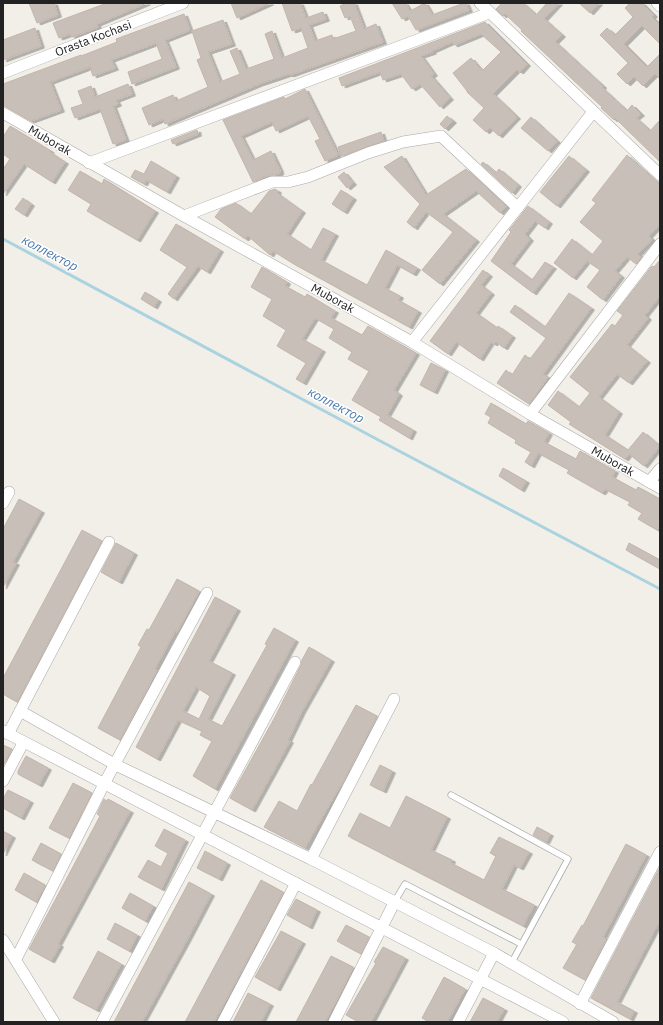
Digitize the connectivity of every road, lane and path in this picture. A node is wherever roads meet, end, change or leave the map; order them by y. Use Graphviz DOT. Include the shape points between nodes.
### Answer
graph roads {
  1 [pos="183,3"];
  2 [pos="480,3"];
  3 [pos="657,3"];
  4 [pos="660,6"];
  5 [pos="489,13"];
  6 [pos="3,73"];
  7 [pos="593,112"];
  8 [pos="3,113"];
  9 [pos="89,163"];
  10 [pos="660,175"];
  11 [pos="518,208"];
  12 [pos="184,216"];
  13 [pos="660,244"];
  14 [pos="412,342"];
  15 [pos="530,414"];
  16 [pos="660,469"];
  17 [pos="649,482"];
  18 [pos="660,488"];
  19 [pos="9,492"];
  20 [pos="3,503"];
  21 [pos="108,542"];
  22 [pos="207,593"];
  23 [pos="295,662"];
  24 [pos="394,699"];
  25 [pos="20,711"];
  26 [pos="6,733"];
  27 [pos="23,743"];
  28 [pos="116,765"];
  29 [pos="3,781"];
  30 [pos="104,784"];
  31 [pos="451,795"];
  32 [pos="214,812"];
  33 [pos="202,834"];
  34 [pos="660,852"];
  35 [pos="311,859"];
  36 [pos="296,883"];
  37 [pos="395,901"];
  38 [pos="382,928"];
  39 [pos="3,940"];
  40 [pos="521,944"];
  41 [pos="494,953"];
  42 [pos="16,959"];
  43 [pos="512,962"];
  44 [pos="481,979"];
  45 [pos="580,1004"];
  46 [pos="54,1022"];
  47 [pos="102,1022"];
  48 [pos="223,1022"];
  49 [pos="334,1022"];
  50 [pos="458,1022"];
  51 [pos="563,1022"];
  52 [pos="613,1022"];
  1 -- 6 [label="street, Orasta Kochasi"];
  2 -- 5 [label="street"];
  3 -- 4 [label="street"];
  5 -- 7 [label="street"];
  5 -- 9 [label="street"];
  7 -- 10 [label="street"];
  7 -- 11 [label="street"];
  8 -- 9 [label="street, Muborak"];
  9 -- 12 [label="street, Muborak"];
  11 -- 12 [label="street" via="441,136 403,142 308,177 288,182 272,182"];
  11 -- 14 [label="street"];
  12 -- 14 [label="street, Muborak"];
  13 -- 15 [label="street"];
  14 -- 15 [label="street, Muborak"];
  15 -- 17 [label="street, Muborak"];
  16 -- 17 [label="street"];
  17 -- 18 [label="street, Muborak"];
  19 -- 20 [label="street"];
  21 -- 25 [label="street"];
  22 -- 28 [label="street"];
  23 -- 32 [label="street"];
  24 -- 35 [label="street"];
  25 -- 26 [label="street"];
  25 -- 28 [label="street"];
  26 -- 27 [label="street"];
  27 -- 29 [label="street"];
  27 -- 30 [label="street"];
  28 -- 30 [label="street"];
  28 -- 32 [label="street"];
  30 -- 33 [label="street"];
  30 -- 42 [label="street"];
  31 -- 40 [label="lane" via="568,859"];
  32 -- 33 [label="street"];
  32 -- 35 [label="street"];
  33 -- 36 [label="street"];
  33 -- 47 [label="street"];
  34 -- 45 [label="street"];
  35 -- 37 [label="street"];
  36 -- 38 [label="street"];
  36 -- 48 [label="street"];
  37 -- 38 [label="street"];
  37 -- 40 [label="lane" via="405,884"];
  37 -- 41 [label="street"];
  38 -- 44 [label="street"];
  38 -- 49 [label="street"];
  39 -- 42 [label="street"];
  40 -- 43 [label="lane"];
  41 -- 43 [label="street"];
  41 -- 44 [label="street"];
  42 -- 46 [label="street"];
  43 -- 45 [label="street"];
  44 -- 50 [label="street"];
  44 -- 51 [label="street"];
  45 -- 52 [label="street"];
}
